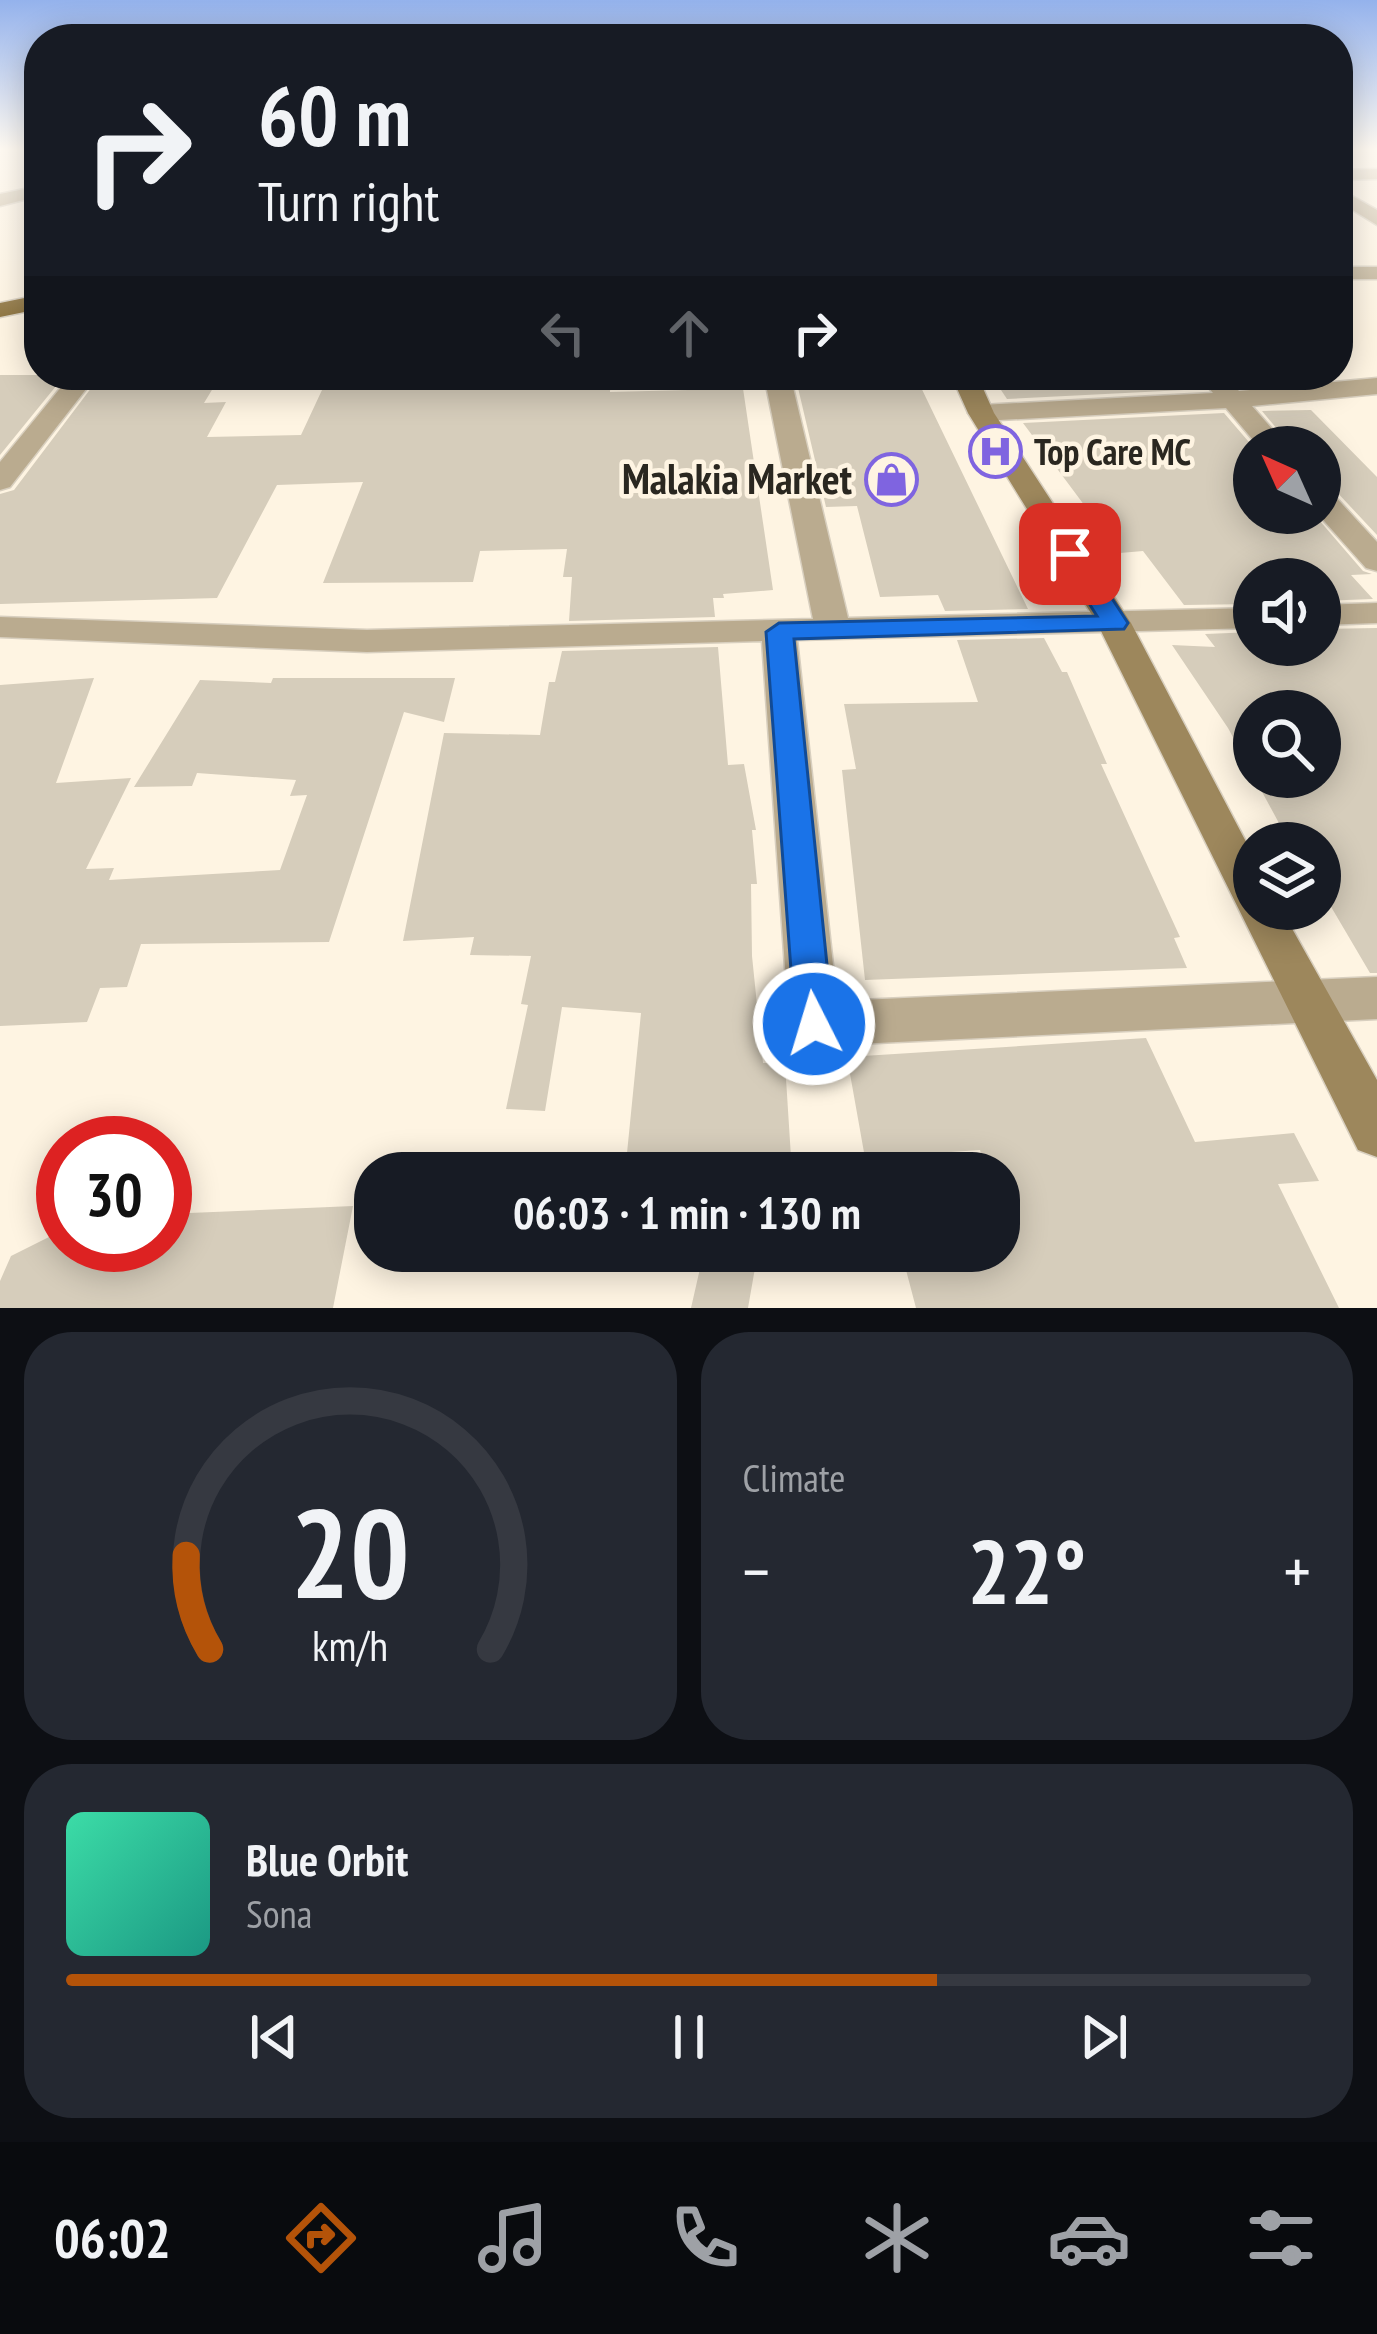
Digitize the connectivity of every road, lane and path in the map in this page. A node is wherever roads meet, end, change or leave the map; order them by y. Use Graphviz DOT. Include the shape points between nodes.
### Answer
graph roads {
  1 [pos="72,390"];
  2 [pos="780,390"];
  3 [pos="971,390"];
  4 [pos="1223,390"];
  5 [pos="1335,390"];
  6 [pos="1231,400"];
  7 [pos="982,413"];
  8 [pos="1255,426"];
  9 [pos="0,481"];
  10 [pos="1341,521"];
  11 [pos="1377,561"];
  12 [pos="1377,613"];
  13 [pos="1341,614"];
  14 [pos="1233,619"];
  15 [pos="1114,623"];
  16 [pos="0,627"];
  17 [pos="833,630"];
  18 [pos="779,632"];
  19 [pos="1233,859"];
  20 [pos="1269,930"];
  21 [pos="1377,998"];
  22 [pos="1305,1002"];
  23 [pos="1377,1132"];
  1 -- 9 [label="street"];
  2 -- 17 [label="street"];
  3 -- 7 [label="street"];
  4 -- 6 [label="street"];
  5 -- 6 [label="street"];
  6 -- 7 [label="street"];
  6 -- 8 [label="street"];
  7 -- 15 [label="street"];
  10 -- 11 [label="street"];
  12 -- 13 [label="street"];
  14 -- 15 [label="street"];
  15 -- 17 [label="street"];
  15 -- 19 [label="street"];
  16 -- 18 [label="street" via="367,641"];
  17 -- 18 [label="street"];
  18 -- 22 [label="street" via="814,1024"];
  20 -- 22 [label="street"];
  21 -- 22 [label="street"];
  22 -- 23 [label="street"];
}
